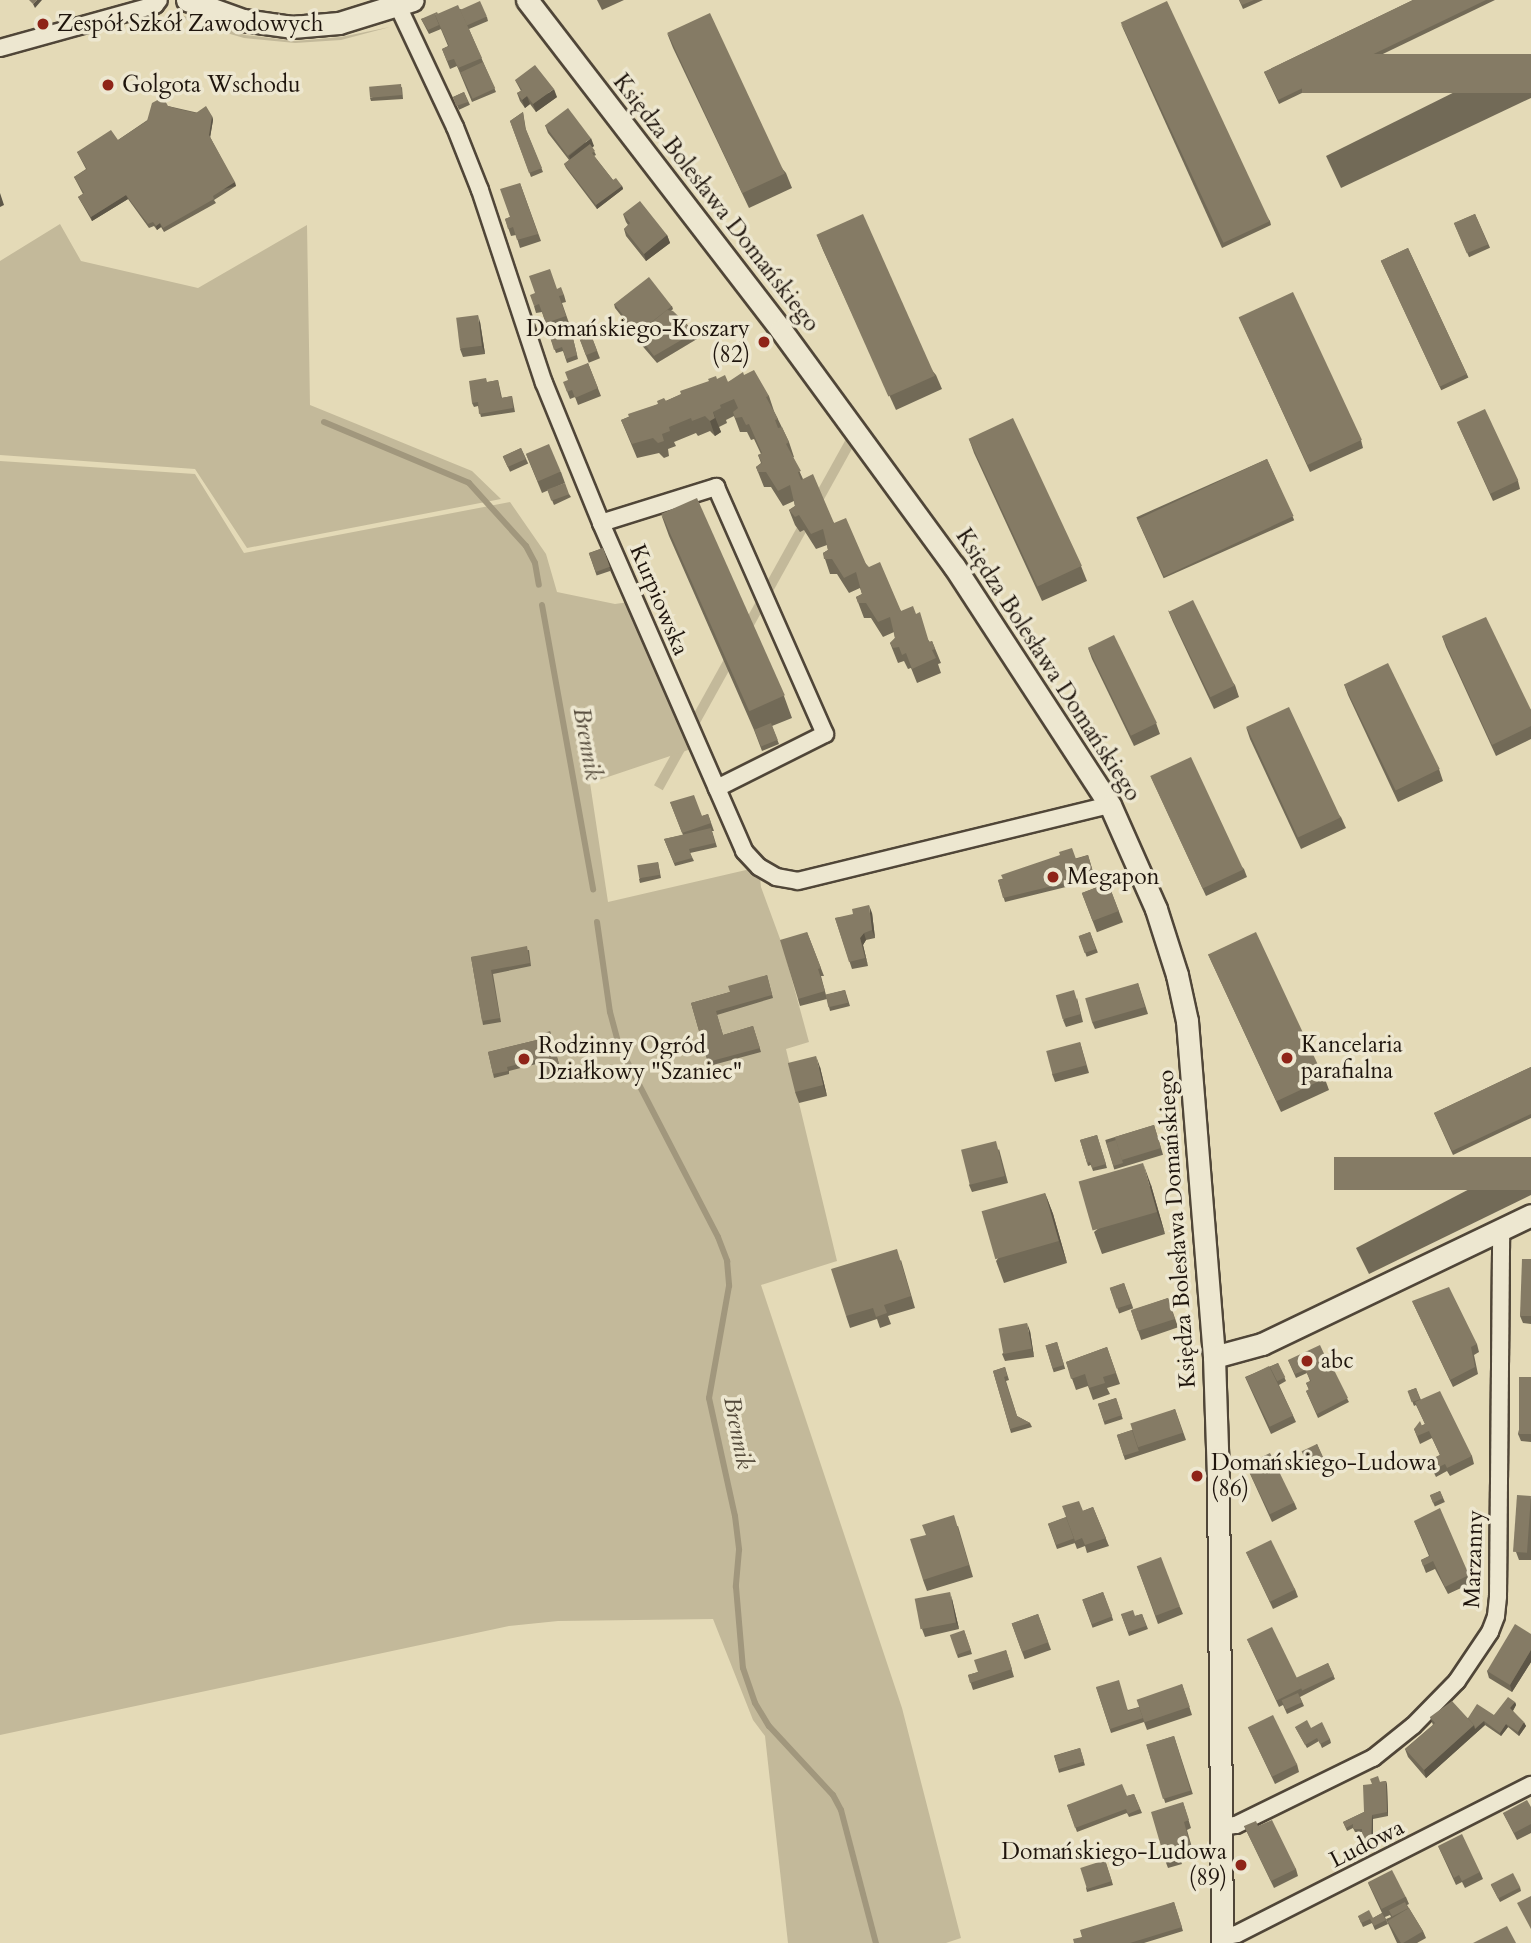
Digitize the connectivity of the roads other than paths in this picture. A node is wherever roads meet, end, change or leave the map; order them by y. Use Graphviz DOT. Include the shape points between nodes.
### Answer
graph roads {
  1 [pos="159,0"];
  2 [pos="187,0"];
  3 [pos="527,0"];
  4 [pos="406,3"];
  5 [pos="0,48"];
  6 [pos="601,523"];
  7 [pos="717,788"];
  8 [pos="1110,805"];
  9 [pos="1531,1215"];
  10 [pos="1501,1229"];
  11 [pos="1214,1357"];
  12 [pos="1531,1785"];
  13 [pos="1222,1827"];
  14 [pos="1222,1940"];
  1 -- 5 [label="street" via="155,5"];
  2 -- 4 [label="main road" via="243,20 292,27 339,23"];
  3 -- 8 [label="main road, Księdza Bolesława Domańskiego" via="907,499"];
  4 -- 6 [label="street, Kurpiowska" via="480,190 544,383"];
  6 -- 7 [label="street, Kurpiowska"];
  6 -- 7 [label="street" via="716,487 825,734"];
  7 -- 8 [label="street, Kurpiowska" via="744,850 776,877 798,881"];
  8 -- 11 [label="main road, Księdza Bolesława Domańskiego" via="1156,909 1183,1000 1194,1084"];
  9 -- 10 [label="main road"];
  10 -- 11 [label="main road" via="1262,1345"];
  10 -- 13 [label="street, Marzanny" via="1498,1596 1490,1632 1457,1681 1373,1758 1236,1825"];
  11 -- 13 [label="main road, Księdza Bolesława Domańskiego"];
  12 -- 14 [label="street, Ludowa"];
  13 -- 14 [label="main road, Księdza Bolesława Domańskiego"];
}
